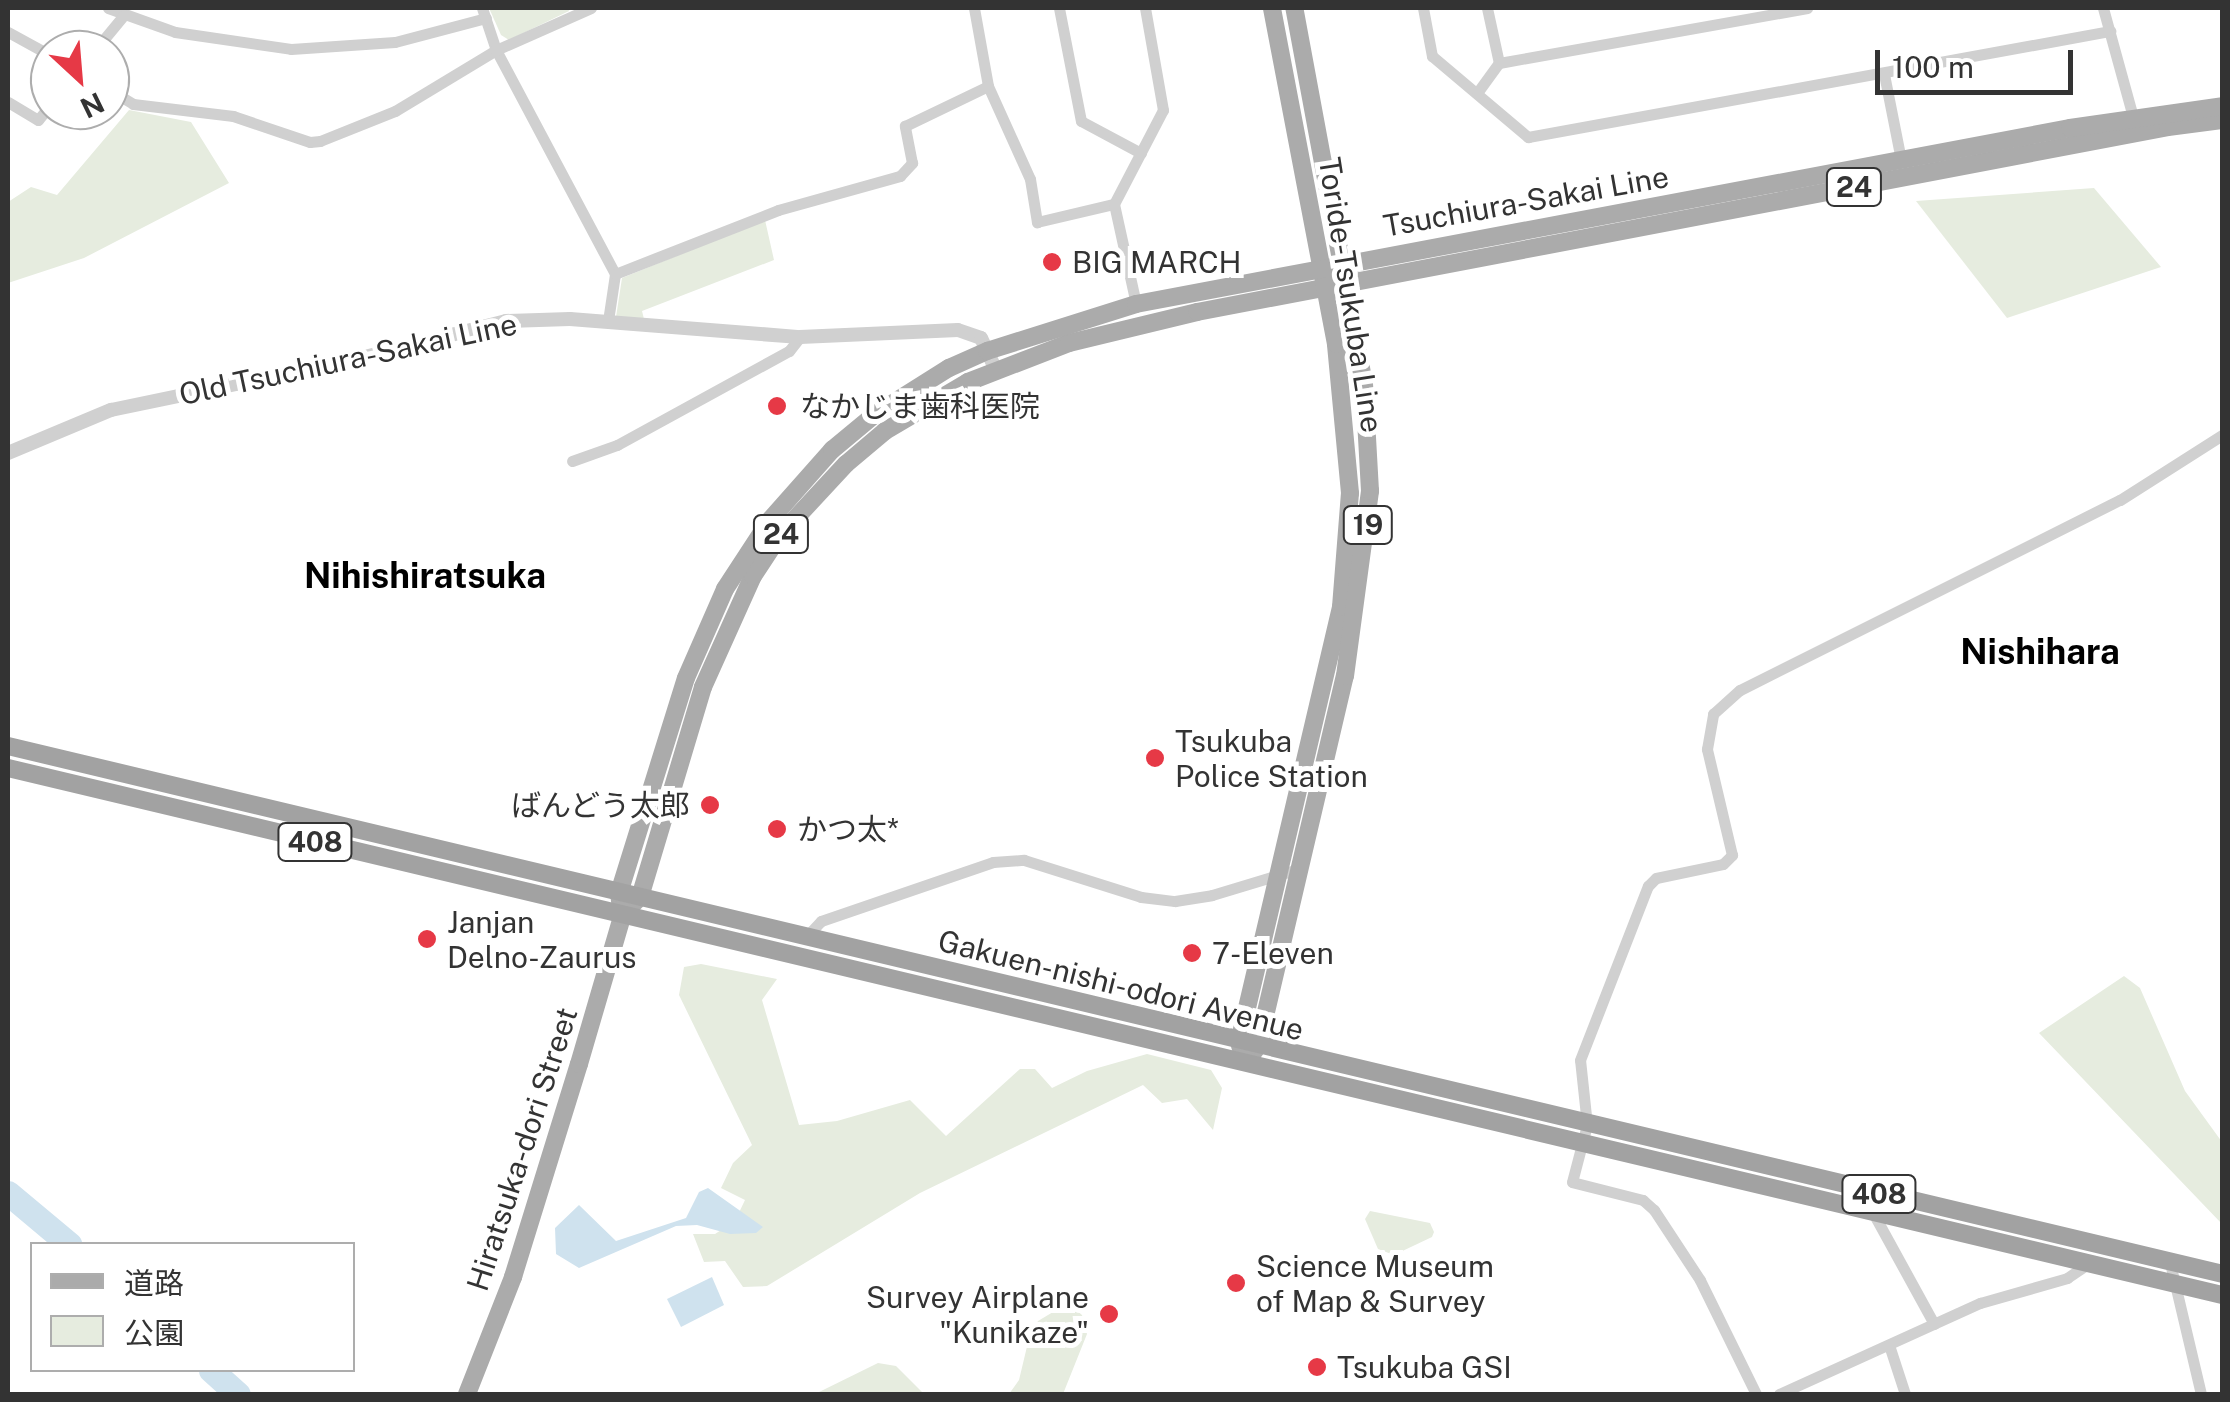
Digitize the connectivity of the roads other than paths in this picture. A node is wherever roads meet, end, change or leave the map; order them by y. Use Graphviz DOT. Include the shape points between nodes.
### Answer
graph roads {
  1 [pos="108,8"];
  2 [pos="591,8"];
  3 [pos="974,8"];
  4 [pos="1059,8"];
  5 [pos="1145,8"];
  6 [pos="1272,8"];
  7 [pos="1294,8"];
  8 [pos="1423,8"];
  9 [pos="1488,8"];
  10 [pos="1807,8"];
  11 [pos="2103,8"];
  12 [pos="484,13"];
  13 [pos="124,15"];
  14 [pos="111,30"];
  15 [pos="2110,31"];
  16 [pos="8,32"];
  17 [pos="30,44"];
  18 [pos="496,50"];
  19 [pos="1499,63"];
  20 [pos="1884,74"];
  21 [pos="988,86"];
  22 [pos="1476,93"];
  23 [pos="8,102"];
  24 [pos="130,102"];
  25 [pos="2222,106"];
  26 [pos="30,115"];
  27 [pos="2133,117"];
  28 [pos="2222,120"];
  29 [pos="1141,152"];
  30 [pos="1901,160"];
  31 [pos="1114,204"];
  32 [pos="1341,264"];
  33 [pos="1321,267"];
  34 [pos="615,274"];
  35 [pos="1346,282"];
  36 [pos="1325,287"];
  37 [pos="1136,304"];
  38 [pos="608,321"];
  39 [pos="800,337"];
  40 [pos="988,351"];
  41 [pos="996,370"];
  42 [pos="2222,435"];
  43 [pos="8,454"];
  44 [pos="572,462"];
  45 [pos="8,746"];
  46 [pos="8,768"];
  47 [pos="1298,869"];
  48 [pos="1279,874"];
  49 [pos="620,892"];
  50 [pos="640,897"];
  51 [pos="622,917"];
  52 [pos="806,937"];
  53 [pos="1248,1044"];
  54 [pos="1246,1062"];
  55 [pos="1585,1134"];
  56 [pos="1872,1211"];
  57 [pos="2090,1263"];
  58 [pos="2170,1263"];
  59 [pos="2222,1274"];
  60 [pos="2176,1284"];
  61 [pos="2222,1294"];
  62 [pos="1934,1324"];
  63 [pos="1889,1345"];
  64 [pos="471,1393"];
  65 [pos="1756,1394"];
  66 [pos="1778,1394"];
  67 [pos="1905,1394"];
  68 [pos="2201,1394"];
  1 -- 13 [label="street"];
  2 -- 18 [label="street"];
  3 -- 21 [label="street"];
  4 -- 29 [label="street" via="1081,121"];
  5 -- 29 [label="street" via="1163,110"];
  6 -- 33 [label="main road, Toride-Tsukuba Line / 19"];
  7 -- 32 [label="main road, Toride-Tsukuba Line / 19"];
  8 -- 22 [label="street" via="1432,56"];
  9 -- 19 [label="street"];
  10 -- 19 [label="street"];
  11 -- 15 [label="street"];
  12 -- 13 [label="street" via="395,42 316,50 211,40"];
  12 -- 18 [label="street"];
  13 -- 14 [label="street"];
  15 -- 20 [label="street"];
  15 -- 27 [label="street"];
  16 -- 17 [label="street"];
  18 -- 24 [label="street" via="395,111 320,141 233,116"];
  18 -- 34 [label="street"];
  19 -- 22 [label="street"];
  20 -- 22 [label="street" via="1528,137"];
  20 -- 30 [label="street"];
  21 -- 31 [label="street" via="1030,179 1036,222"];
  21 -- 34 [label="street" via="905,126 912,162 900,176 778,210"];
  23 -- 26 [label="street"];
  25 -- 27 [label="main road, Tsuchiura-Sakai Line / 24"];
  27 -- 30 [label="main road, Tsuchiura-Sakai Line / 24"];
  28 -- 35 [label="main road, Tsuchiura-Sakai Line / 24"];
  29 -- 31 [label="street"];
  30 -- 32 [label="main road, Tsuchiura-Sakai Line / 24"];
  31 -- 37 [label="street"];
  32 -- 33 [label="main road, Tsuchiura-Sakai Line / 24"];
  32 -- 35 [label="main road, Toride-Tsukuba Line / 19"];
  33 -- 36 [label="main road, Toride-Tsukuba Line / 19"];
  33 -- 37 [label="main road, Tsuchiura-Sakai Line / 24"];
  34 -- 38 [label="street"];
  35 -- 36 [label="main road, Tsuchiura-Sakai Line / 24"];
  35 -- 47 [label="main road, Toride-Tsukuba Line / 19" via="1367,412 1368,527 1345,676"];
  36 -- 41 [label="main road, Tsuchiura-Sakai Line / 24" via="1115,330"];
  36 -- 48 [label="main road, Toride-Tsukuba Line / 19" via="1347,431 1348,544 1328,674"];
  37 -- 40 [label="main road, Tsuchiura-Sakai Line / 24"];
  38 -- 39 [label="street, Old Tsuchiura-Sakai Line"];
  38 -- 43 [label="street, Old Tsuchiura-Sakai Line" via="539,319 472,327 353,360 111,410"];
  39 -- 40 [label="street, Old Tsuchiura-Sakai Line" via="948,330 972,333"];
  39 -- 44 [label="street" via="788,351 618,445"];
  40 -- 41 [label="street"];
  40 -- 49 [label="main road, Tsuchiura-Sakai Line / 24" via="915,388 832,450 743,558 686,678"];
  41 -- 50 [label="main road, Tsuchiura-Sakai Line / 24" via="885,431 814,495 752,576 703,688"];
  42 -- 55 [label="street" via="2120,500 1724,701 1707,731 1732,855 1723,864 1656,878 1648,886 1580,1060"];
  45 -- 49 [label="highway, Gakuen-nishi-odori Avenue / 408"];
  46 -- 51 [label="highway, Gakuen-nishi-odori Avenue / 408"];
  47 -- 48 [label="street"];
  47 -- 53 [label="main road, Toride-Tsukuba Line / 19"];
  48 -- 52 [label="street" via="1175,901 1140,897 1024,860 993,862 821,922"];
  48 -- 53 [label="main road, Toride-Tsukuba Line / 19"];
  49 -- 50 [label="highway, Gakuen-nishi-odori Avenue / 408"];
  49 -- 51 [label="main road, Hiratsuka-dori Street / 24"];
  50 -- 51 [label="main road, Hiratsuka-dori Street / 24"];
  50 -- 52 [label="highway, Gakuen-nishi-odori Avenue / 408"];
  51 -- 54 [label="highway, Gakuen-nishi-odori Avenue / 408"];
  51 -- 64 [label="main road, Hiratsuka-dori Street / 24"];
  52 -- 53 [label="highway, Gakuen-nishi-odori Avenue / 408"];
  53 -- 54 [label="main road"];
  53 -- 55 [label="highway, Gakuen-nishi-odori Avenue / 408"];
  54 -- 55 [label="highway, Gakuen-nishi-odori Avenue / 408"];
  55 -- 56 [label="highway, Gakuen-nishi-odori Avenue / 408"];
  55 -- 58 [label="highway, Gakuen-nishi-odori Avenue / 408"];
  55 -- 65 [label="street" via="1572,1182 1648,1203 1700,1280"];
  56 -- 57 [label="highway, Gakuen-nishi-odori Avenue / 408"];
  56 -- 62 [label="street"];
  57 -- 60 [label="highway, Gakuen-nishi-odori Avenue / 408"];
  57 -- 62 [label="street" via="2067,1278"];
  58 -- 59 [label="highway, Gakuen-nishi-odori Avenue / 408"];
  58 -- 60 [label="street"];
  60 -- 61 [label="highway, Gakuen-nishi-odori Avenue / 408"];
  60 -- 68 [label="street"];
  62 -- 63 [label="street"];
  63 -- 66 [label="street"];
  63 -- 67 [label="street"];
}
